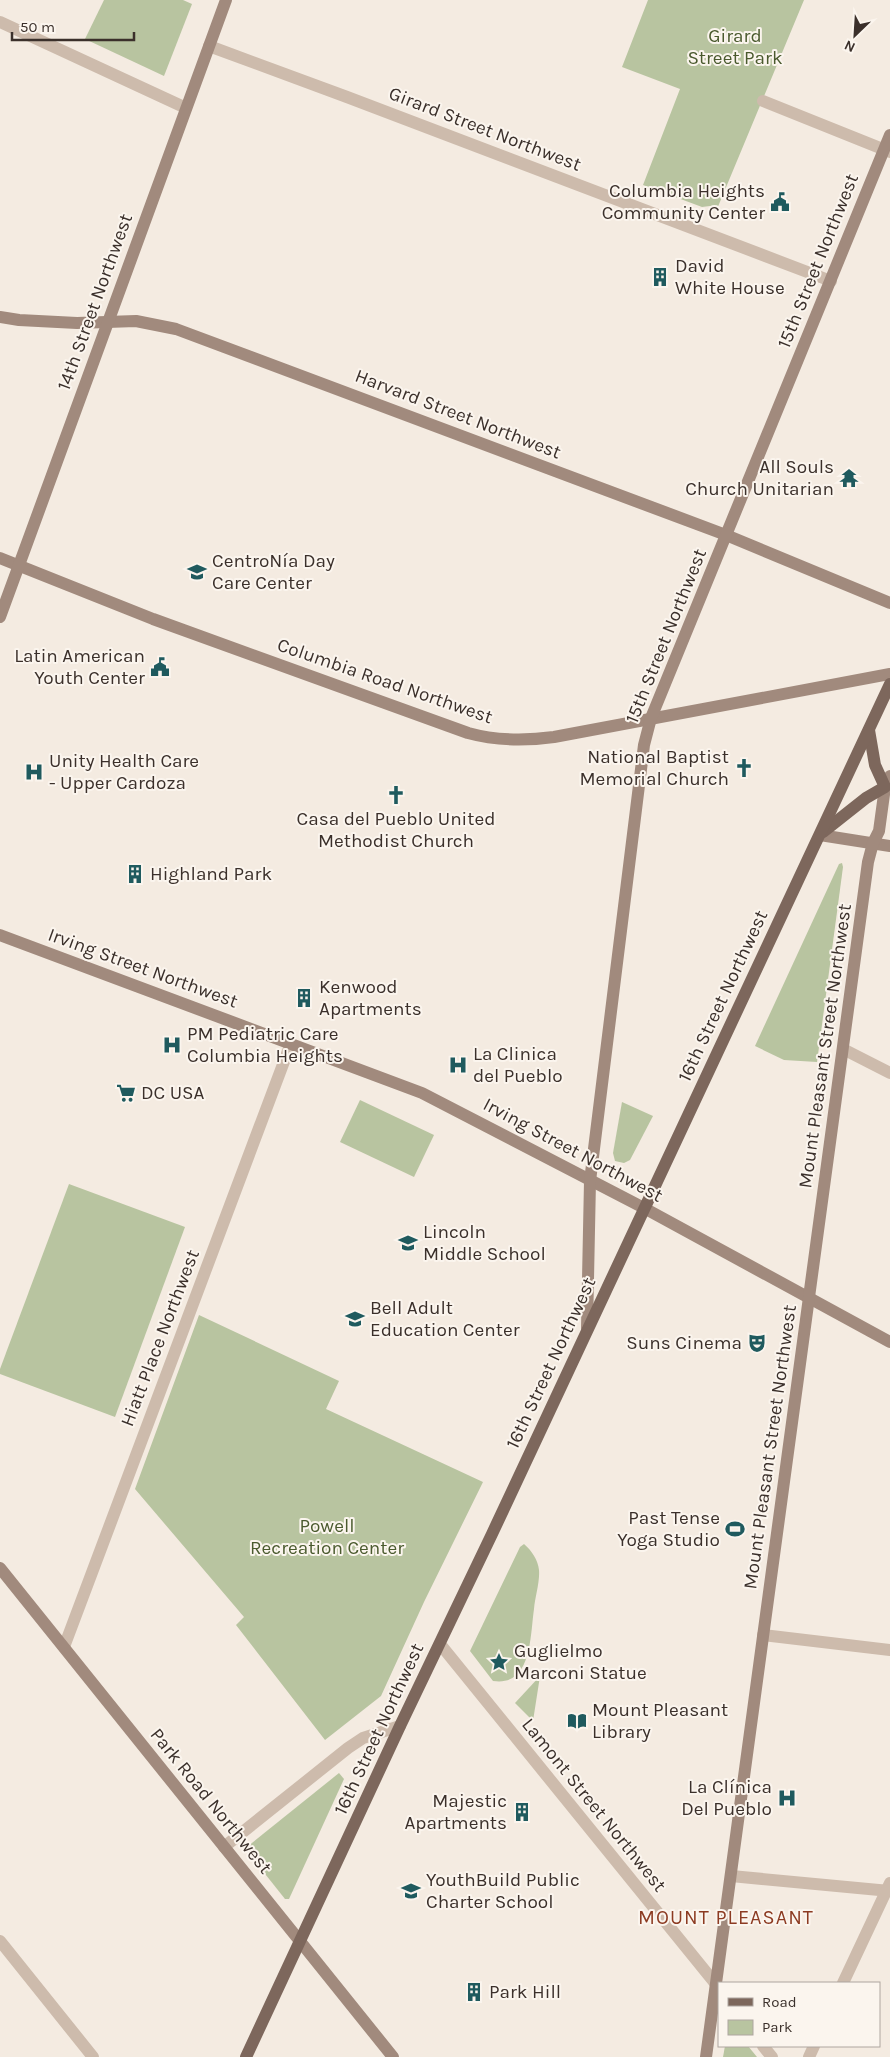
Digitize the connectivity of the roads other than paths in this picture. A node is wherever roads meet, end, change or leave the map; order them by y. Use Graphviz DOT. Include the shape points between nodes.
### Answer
graph roads {
  1 [pos="226,0"];
  2 [pos="0,22"];
  3 [pos="209,46"];
  4 [pos="763,101"];
  5 [pos="186,108"];
  6 [pos="890,135"];
  7 [pos="887,151"];
  8 [pos="831,281"];
  9 [pos="0,317"];
  10 [pos="109,322"];
  11 [pos="726,535"];
  12 [pos="0,558"];
  13 [pos="19,566"];
  14 [pos="890,603"];
  15 [pos="0,617"];
  16 [pos="890,674"];
  17 [pos="890,684"];
  18 [pos="650,718"];
  19 [pos="869,730"];
  20 [pos="888,782"];
  21 [pos="820,834"];
  22 [pos="873,843"];
  23 [pos="890,846"];
  24 [pos="0,934"];
  25 [pos="291,1043"];
  26 [pos="843,1049"];
  27 [pos="890,1073"];
  28 [pos="590,1181"];
  29 [pos="644,1208"];
  30 [pos="809,1299"];
  31 [pos="587,1328"];
  32 [pos="890,1342"];
  33 [pos="0,1568"];
  34 [pos="763,1635"];
  35 [pos="440,1644"];
  36 [pos="64,1647"];
  37 [pos="890,1650"];
  38 [pos="400,1726"];
  39 [pos="224,1848"];
  40 [pos="731,1876"];
  41 [pos="889,1888"];
  42 [pos="0,1941"];
  43 [pos="300,1942"];
  44 [pos="843,1982"];
  45 [pos="717,1986"];
  46 [pos="764,2047"];
  47 [pos="94,2057"];
  48 [pos="246,2057"];
  49 [pos="393,2057"];
  50 [pos="706,2057"];
  51 [pos="772,2057"];
  1 -- 3 [label="main road, 14th Street Northwest"];
  2 -- 5 [label="street"];
  3 -- 5 [label="main road, 14th Street Northwest"];
  3 -- 8 [label="street, Girard Street Northwest"];
  4 -- 7 [label="street"];
  5 -- 10 [label="main road, 14th Street Northwest"];
  6 -- 7 [label="main road, 15th Street Northwest"];
  7 -- 8 [label="main road, 15th Street Northwest"];
  8 -- 11 [label="main road, 15th Street Northwest"];
  9 -- 10 [label="main road, Harvard Street Northwest"];
  10 -- 11 [label="main road, Harvard Street Northwest" via="136,321 176,329"];
  10 -- 13 [label="main road, 14th Street Northwest"];
  11 -- 14 [label="main road, Harvard Street Northwest"];
  11 -- 18 [label="main road, 15th Street Northwest"];
  12 -- 13 [label="main road, Columbia Road Northwest"];
  13 -- 15 [label="main road, 14th Street Northwest"];
  13 -- 18 [label="main road, Columbia Road Northwest" via="154,619 477,736 528,740"];
  16 -- 18 [label="main road, Columbia Road Northwest"];
  17 -- 19 [label="main road, 16th Street Northwest"];
  18 -- 28 [label="main road, 15th Street Northwest"];
  19 -- 20 [label="main road" via="875,765"];
  19 -- 21 [label="main road, 16th Street Northwest"];
  20 -- 21 [label="main road"];
  20 -- 22 [label="main road, Mount Pleasant Street Northwest" via="879,831"];
  21 -- 22 [label="main road"];
  21 -- 29 [label="main road, 16th Street Northwest"];
  22 -- 23 [label="main road"];
  22 -- 26 [label="main road, Mount Pleasant Street Northwest"];
  24 -- 25 [label="main road, Irving Street Northwest"];
  25 -- 28 [label="main road, Irving Street Northwest" via="440,1101"];
  25 -- 36 [label="street, Hiatt Place Northwest"];
  26 -- 27 [label="street"];
  26 -- 30 [label="main road, Mount Pleasant Street Northwest"];
  28 -- 29 [label="main road, Irving Street Northwest"];
  28 -- 31 [label="main road, 15th Street Northwest"];
  29 -- 30 [label="main road, Irving Street Northwest"];
  29 -- 31 [label="main road, 16th Street Northwest"];
  30 -- 32 [label="main road, Irving Street Northwest"];
  30 -- 34 [label="main road, Mount Pleasant Street Northwest"];
  31 -- 35 [label="main road, 16th Street Northwest"];
  33 -- 36 [label="main road, Park Road Northwest"];
  34 -- 37 [label="street"];
  34 -- 40 [label="main road, Mount Pleasant Street Northwest"];
  35 -- 38 [label="main road, 16th Street Northwest"];
  35 -- 45 [label="street, Lamont Street Northwest"];
  36 -- 39 [label="main road, Park Road Northwest"];
  38 -- 39 [label="street" via="363,1738 348,1748"];
  38 -- 43 [label="main road, 16th Street Northwest"];
  39 -- 43 [label="main road, Park Road Northwest"];
  40 -- 41 [label="street"];
  40 -- 45 [label="main road, Mount Pleasant Street Northwest"];
  41 -- 44 [label="street"];
  42 -- 47 [label="street"];
  43 -- 48 [label="main road, 16th Street Northwest"];
  43 -- 49 [label="main road, Park Road Northwest"];
  45 -- 50 [label="main road, Mount Pleasant Street Northwest"];
  46 -- 51 [label="street"];
}
